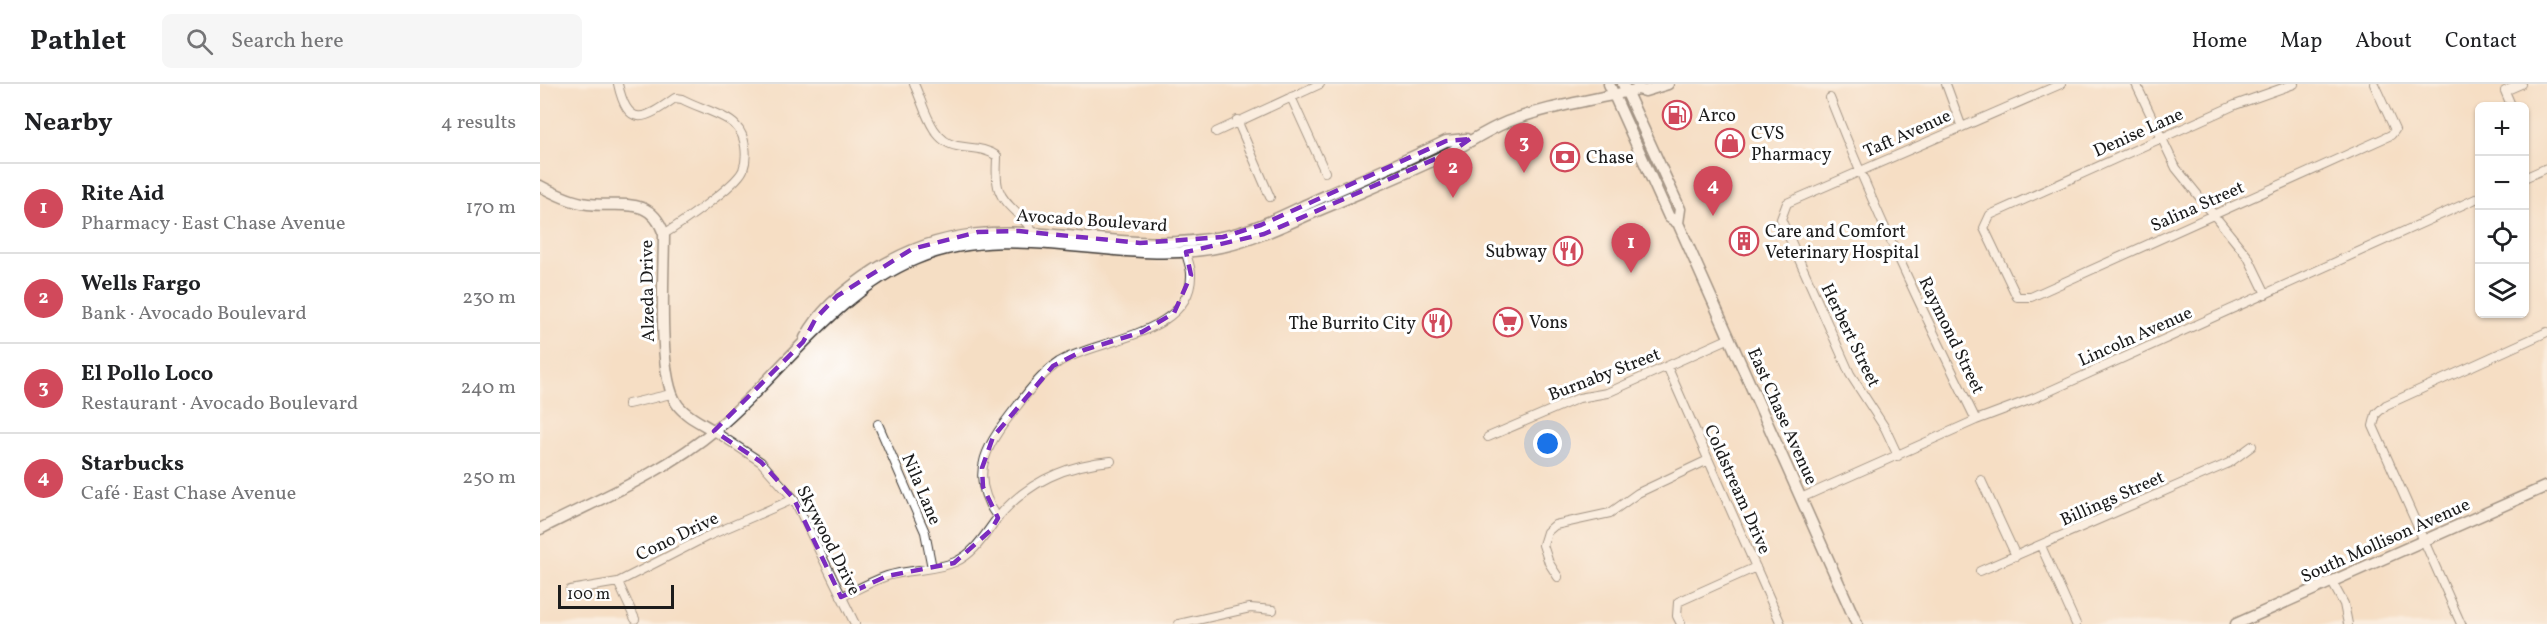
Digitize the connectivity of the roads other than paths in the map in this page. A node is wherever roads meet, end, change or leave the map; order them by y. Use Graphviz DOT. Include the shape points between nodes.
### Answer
graph roads {
  1 [pos="618,84"];
  2 [pos="915,84"];
  3 [pos="1320,84"];
  4 [pos="1609,84"];
  5 [pos="1668,84"];
  6 [pos="1946,84"];
  7 [pos="2061,84"];
  8 [pos="2136,84"];
  9 [pos="2294,84"];
  10 [pos="2374,84"];
  11 [pos="2521,84"];
  12 [pos="1641,86"];
  13 [pos="1625,88"];
  14 [pos="1614,95"];
  15 [pos="1291,97"];
  16 [pos="1830,98"];
  17 [pos="2510,102"];
  18 [pos="1237,120"];
  19 [pos="1961,125"];
  20 [pos="1216,132"];
  21 [pos="2160,138"];
  22 [pos="1470,139"];
  23 [pos="2547,168"];
  24 [pos="1859,171"];
  25 [pos="1325,172"];
  26 [pos="2529,176"];
  27 [pos="540,186"];
  28 [pos="1270,196"];
  29 [pos="1799,198"];
  30 [pos="2475,199"];
  31 [pos="2214,215"];
  32 [pos="1678,223"];
  33 [pos="1032,231"];
  34 [pos="664,234"];
  35 [pos="1186,252"];
  36 [pos="2266,294"];
  37 [pos="2031,297"];
  38 [pos="2547,332"];
  39 [pos="1731,338"];
  40 [pos="803,342"];
  41 [pos="1667,366"];
  42 [pos="672,394"];
  43 [pos="628,404"];
  44 [pos="1976,420"];
  45 [pos="878,424"];
  46 [pos="714,431"];
  47 [pos="1488,437"];
  48 [pos="2252,446"];
  49 [pos="1898,456"];
  50 [pos="1708,460"];
  51 [pos="1111,461"];
  52 [pos="1981,480"];
  53 [pos="2547,486"];
  54 [pos="1801,498"];
  55 [pos="794,499"];
  56 [pos="998,518"];
  57 [pos="540,530"];
  58 [pos="2423,541"];
  59 [pos="2041,546"];
  60 [pos="2016,556"];
  61 [pos="1756,567"];
  62 [pos="932,568"];
  63 [pos="1980,571"];
  64 [pos="1558,577"];
  65 [pos="618,582"];
  66 [pos="2332,582"];
  67 [pos="570,590"];
  68 [pos="841,597"];
  69 [pos="1273,610"];
  70 [pos="635,620"];
  71 [pos="855,624"];
  72 [pos="1179,624"];
  73 [pos="1681,624"];
  74 [pos="1781,624"];
  75 [pos="1857,624"];
  76 [pos="2076,624"];
  77 [pos="2236,624"];
  78 [pos="2348,624"];
  79 [pos="2461,624"];
  1 -- 34 [label="street" via="623,105 640,118 650,116 675,98 682,99 727,119 742,135 746,150 742,171 707,205"];
  2 -- 33 [label="street" via="938,137 954,146 985,149 997,156 1000,194 1026,219"];
  3 -- 15 [label="street"];
  4 -- 14 [label="main road, East Chase Avenue"];
  5 -- 12 [label="main road, Avocado Boulevard" via="1645,91"];
  6 -- 19 [label="street"];
  7 -- 19 [label="street, Taft Avenue"];
  8 -- 21 [label="street"];
  9 -- 21 [label="street, Denise Lane" via="2260,94"];
  10 -- 31 [label="street, Salina Street" via="2395,130 2391,135"];
  11 -- 17 [label="street" via="2505,91"];
  12 -- 13 [label="main road, Avocado Boulevard"];
  13 -- 14 [label="main road, Avocado Boulevard"];
  13 -- 32 [label="main road, East Chase Avenue" via="1680,208"];
  14 -- 22 [label="main road, Avocado Boulevard" via="1534,114"];
  14 -- 32 [label="main road, East Chase Avenue" via="1669,217"];
  15 -- 18 [label="street"];
  15 -- 25 [label="street"];
  16 -- 24 [label="street, Raymond Street"];
  18 -- 20 [label="street"];
  18 -- 28 [label="street"];
  19 -- 24 [label="street, Taft Avenue"];
  21 -- 31 [label="street" via="2183,179"];
  21 -- 37 [label="street, Denise Lane" via="1986,219 1984,228 2011,289 2017,297"];
  22 -- 33 [label="main road, Avocado Boulevard" via="1446,141 1261,225 1223,237 1185,243 1140,243"];
  22 -- 35 [label="main road, Avocado Boulevard" via="1451,152 1264,234 1226,246"];
  23 -- 26 [label="street"];
  24 -- 29 [label="street, Taft Avenue"];
  24 -- 44 [label="street, Raymond Street"];
  27 -- 34 [label="main road, Alzeda Drive" via="588,204 641,206 655,217"];
  29 -- 49 [label="street, Herbert Street" via="1787,203 1781,219 1850,374"];
  30 -- 36 [label="street, Lincoln Avenue"];
  31 -- 36 [label="street" via="2248,257"];
  31 -- 37 [label="street, Salina Street"];
  32 -- 39 [label="main road, East Chase Avenue"];
  33 -- 40 [label="main road, Avocado Boulevard" via="978,232 912,249 837,296 816,318"];
  34 -- 42 [label="main road, Alzeda Drive" via="664,351"];
  35 -- 40 [label="main road, Avocado Boulevard" via="1140,252 1019,240 959,246 916,258 877,280"];
  35 -- 56 [label="street" via="1191,275 1185,297 1174,312 1142,332 1061,361 1025,396 993,437 982,468 983,487"];
  36 -- 44 [label="street, Lincoln Avenue" via="2032,399"];
  38 -- 58 [label="street" via="2386,405 2376,414 2373,426"];
  39 -- 41 [label="street, Burnaby Street"];
  39 -- 54 [label="main road, East Chase Avenue"];
  40 -- 46 [label="main road, Avocado Boulevard"];
  41 -- 47 [label="street, Burnaby Street"];
  41 -- 50 [label="street, Coldstream Drive"];
  42 -- 43 [label="street"];
  42 -- 46 [label="main road" via="683,410"];
  44 -- 49 [label="street, Lincoln Avenue"];
  45 -- 62 [label="street, Nila Lane" via="925,532"];
  46 -- 55 [label="street, Skywood Drive" via="760,462"];
  46 -- 57 [label="main road, Avocado Boulevard" via="683,454"];
  48 -- 59 [label="street, Billings Street" via="2229,463"];
  49 -- 54 [label="street, Lincoln Avenue"];
  50 -- 61 [label="street, Coldstream Drive"];
  50 -- 64 [label="street" via="1638,493 1610,513 1555,525 1547,532 1543,545"];
  51 -- 56 [label="street" via="1050,474"];
  52 -- 60 [label="street"];
  53 -- 58 [label="main road, South Mollison Avenue"];
  54 -- 75 [label="main road, East Chase Avenue"];
  55 -- 65 [label="street, Cono Drive" via="708,536"];
  55 -- 68 [label="street, Skywood Drive"];
  56 -- 62 [label="street" via="966,556"];
  58 -- 66 [label="main road, South Mollison Avenue"];
  58 -- 79 [label="street"];
  59 -- 60 [label="street, Billings Street"];
  59 -- 76 [label="street"];
  60 -- 63 [label="street, Billings Street"];
  61 -- 73 [label="street" via="1678,602"];
  61 -- 74 [label="street, Coldstream Drive"];
  62 -- 68 [label="street" via="887,576"];
  65 -- 67 [label="street, Cono Drive"];
  65 -- 70 [label="street"];
  66 -- 77 [label="main road, South Mollison Avenue"];
  66 -- 78 [label="street" via="2344,604"];
  68 -- 71 [label="street, Skywood Drive"];
  69 -- 72 [label="street" via="1250,608"];
}
